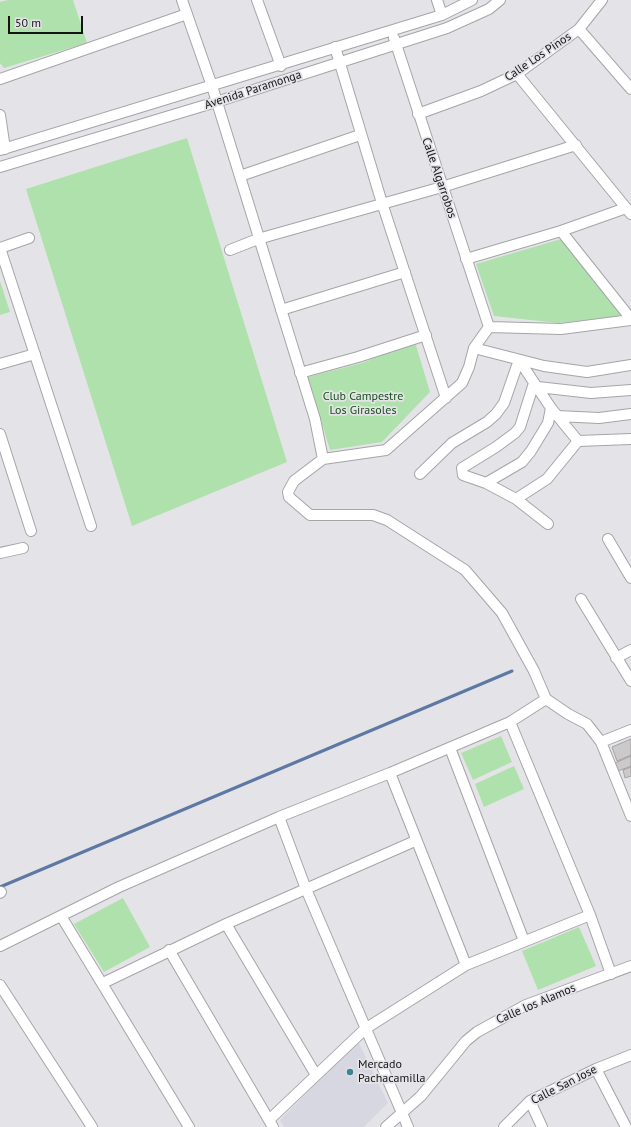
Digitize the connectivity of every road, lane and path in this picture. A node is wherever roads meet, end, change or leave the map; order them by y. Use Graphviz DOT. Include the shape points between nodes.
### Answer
graph roads {
  1 [pos="182,0"];
  2 [pos="257,0"];
  3 [pos="438,0"];
  4 [pos="472,0"];
  5 [pos="500,0"];
  6 [pos="602,0"];
  7 [pos="186,14"];
  8 [pos="442,15"];
  9 [pos="579,29"];
  10 [pos="391,30"];
  11 [pos="396,44"];
  12 [pos="334,47"];
  13 [pos="339,62"];
  14 [pos="281,66"];
  15 [pos="518,74"];
  16 [pos="0,79"];
  17 [pos="212,86"];
  18 [pos="630,86"];
  19 [pos="216,102"];
  20 [pos="418,114"];
  21 [pos="0,115"];
  22 [pos="360,135"];
  23 [pos="576,145"];
  24 [pos="3,150"];
  25 [pos="0,167"];
  26 [pos="240,176"];
  27 [pos="442,187"];
  28 [pos="382,203"];
  29 [pos="628,211"];
  30 [pos="561,230"];
  31 [pos="29,238"];
  32 [pos="258,239"];
  33 [pos="0,248"];
  34 [pos="230,250"];
  35 [pos="466,259"];
  36 [pos="405,272"];
  37 [pos="281,310"];
  38 [pos="631,320"];
  39 [pos="488,327"];
  40 [pos="426,335"];
  41 [pos="474,348"];
  42 [pos="35,354"];
  43 [pos="519,360"];
  44 [pos="0,364"];
  45 [pos="631,365"];
  46 [pos="300,373"];
  47 [pos="536,385"];
  48 [pos="631,390"];
  49 [pos="446,398"];
  50 [pos="554,412"];
  51 [pos="631,414"];
  52 [pos="0,434"];
  53 [pos="631,439"];
  54 [pos="578,441"];
  55 [pos="323,459"];
  56 [pos="420,474"];
  57 [pos="486,483"];
  58 [pos="516,499"];
  59 [pos="548,524"];
  60 [pos="91,526"];
  61 [pos="31,531"];
  62 [pos="608,539"];
  63 [pos="23,548"];
  64 [pos="0,553"];
  65 [pos="631,578"];
  66 [pos="581,599"];
  67 [pos="631,650"];
  68 [pos="616,658"];
  69 [pos="631,681"];
  70 [pos="546,699"];
  71 [pos="510,722"];
  72 [pos="631,730"];
  73 [pos="601,742"];
  74 [pos="450,748"];
  75 [pos="390,773"];
  76 [pos="631,816"];
  77 [pos="279,817"];
  78 [pos="415,841"];
  79 [pos="306,889"];
  80 [pos="590,915"];
  81 [pos="61,916"];
  82 [pos="226,924"];
  83 [pos="524,941"];
  84 [pos="0,946"];
  85 [pos="169,950"];
  86 [pos="466,965"];
  87 [pos="631,966"];
  88 [pos="611,974"];
  89 [pos="103,983"];
  90 [pos="0,985"];
  91 [pos="365,1029"];
  92 [pos="631,1055"];
  93 [pos="596,1069"];
  94 [pos="316,1075"];
  95 [pos="530,1101"];
  96 [pos="402,1113"];
  97 [pos="271,1124"];
  98 [pos="92,1127"];
  99 [pos="189,1127"];
  100 [pos="386,1127"];
  101 [pos="408,1127"];
  102 [pos="504,1127"];
  103 [pos="542,1127"];
  104 [pos="626,1127"];
  1 -- 7 [label="street"];
  2 -- 14 [label="street"];
  3 -- 8 [label="street"];
  4 -- 8 [label="street, Avenida Paramonga"];
  5 -- 11 [label="street, Avenida Paramonga" via="489,9 447,28"];
  6 -- 9 [label="street, Calle Los Pinos"];
  7 -- 16 [label="street"];
  7 -- 17 [label="street"];
  8 -- 10 [label="street, Avenida Paramonga"];
  9 -- 15 [label="street, Calle Los Pinos"];
  9 -- 18 [label="street"];
  10 -- 11 [label="street, Calle Algarrobos"];
  10 -- 12 [label="street, Avenida Paramonga"];
  11 -- 13 [label="street, Avenida Paramonga"];
  11 -- 20 [label="street, Calle Algarrobos"];
  12 -- 13 [label="street"];
  12 -- 14 [label="street, Avenida Paramonga"];
  13 -- 19 [label="street, Avenida Paramonga"];
  13 -- 22 [label="street"];
  14 -- 17 [label="street, Avenida Paramonga"];
  15 -- 20 [label="street, Calle Los Pinos" via="481,91"];
  15 -- 23 [label="street"];
  17 -- 19 [label="street"];
  17 -- 24 [label="street, Avenida Paramonga"];
  19 -- 25 [label="street, Avenida Paramonga"];
  19 -- 26 [label="street"];
  20 -- 27 [label="street, Calle Algarrobos"];
  21 -- 24 [label="street"];
  22 -- 26 [label="street"];
  22 -- 28 [label="street"];
  23 -- 27 [label="street"];
  23 -- 29 [label="street"];
  26 -- 32 [label="street"];
  27 -- 28 [label="street"];
  27 -- 35 [label="street, Calle Algarrobos"];
  28 -- 32 [label="street"];
  28 -- 36 [label="street"];
  29 -- 30 [label="street"];
  30 -- 35 [label="street"];
  30 -- 38 [label="street"];
  31 -- 33 [label="street"];
  32 -- 34 [label="street"];
  32 -- 37 [label="street"];
  33 -- 42 [label="street"];
  35 -- 39 [label="street, Calle Algarrobos"];
  36 -- 37 [label="street"];
  36 -- 40 [label="street"];
  37 -- 46 [label="street"];
  38 -- 39 [label="street" via="561,329"];
  39 -- 41 [label="street"];
  40 -- 46 [label="street"];
  40 -- 49 [label="street"];
  41 -- 43 [label="street"];
  41 -- 49 [label="street" via="462,383"];
  42 -- 44 [label="street"];
  42 -- 60 [label="street"];
  43 -- 45 [label="street" via="587,372"];
  43 -- 47 [label="street"];
  43 -- 56 [label="street" via="504,403 496,414 452,443"];
  46 -- 55 [label="street" via="315,419"];
  47 -- 48 [label="street" via="591,393"];
  47 -- 50 [label="street"];
  47 -- 57 [label="street" via="520,427 515,433 462,468 463,475"];
  49 -- 55 [label="street" via="386,450"];
  50 -- 51 [label="street" via="599,418"];
  50 -- 54 [label="street"];
  50 -- 57 [label="street" via="522,462"];
  52 -- 61 [label="street"];
  53 -- 54 [label="street"];
  54 -- 58 [label="street" via="547,479"];
  55 -- 70 [label="street" via="294,481 288,492 289,497 310,515 373,515 387,520 465,570 502,613 534,671"];
  57 -- 58 [label="street"];
  58 -- 59 [label="street"];
  62 -- 65 [label="street"];
  63 -- 64 [label="street"];
  66 -- 68 [label="street"];
  67 -- 68 [label="street"];
  68 -- 69 [label="street"];
  70 -- 71 [label="street"];
  70 -- 73 [label="street" via="587,724"];
  71 -- 74 [label="street"];
  71 -- 80 [label="street"];
  72 -- 73 [label="street"];
  73 -- 76 [label="street"];
  74 -- 75 [label="street"];
  74 -- 83 [label="street"];
  75 -- 77 [label="street"];
  75 -- 78 [label="street"];
  77 -- 79 [label="street"];
  77 -- 81 [label="street" via="119,887"];
  78 -- 79 [label="street"];
  78 -- 86 [label="street"];
  79 -- 82 [label="street"];
  79 -- 91 [label="street"];
  80 -- 83 [label="street"];
  80 -- 88 [label="street"];
  81 -- 84 [label="street"];
  81 -- 89 [label="street"];
  82 -- 85 [label="street"];
  82 -- 94 [label="street"];
  83 -- 86 [label="street"];
  85 -- 89 [label="street"];
  85 -- 97 [label="street"];
  86 -- 91 [label="street"];
  87 -- 88 [label="street, Calle los Alamos"];
  88 -- 96 [label="street, Calle los Alamos" via="526,1005 477,1032 466,1041 421,1096"];
  89 -- 99 [label="street"];
  90 -- 98 [label="street"];
  91 -- 94 [label="street"];
  91 -- 96 [label="street"];
  92 -- 93 [label="street, Calle San Jose"];
  93 -- 95 [label="street, Calle San Jose"];
  93 -- 104 [label="street"];
  94 -- 97 [label="street"];
  95 -- 102 [label="street, Calle San Jose"];
  95 -- 103 [label="street"];
  96 -- 100 [label="street, Calle los Alamos"];
  96 -- 101 [label="street"];
}
